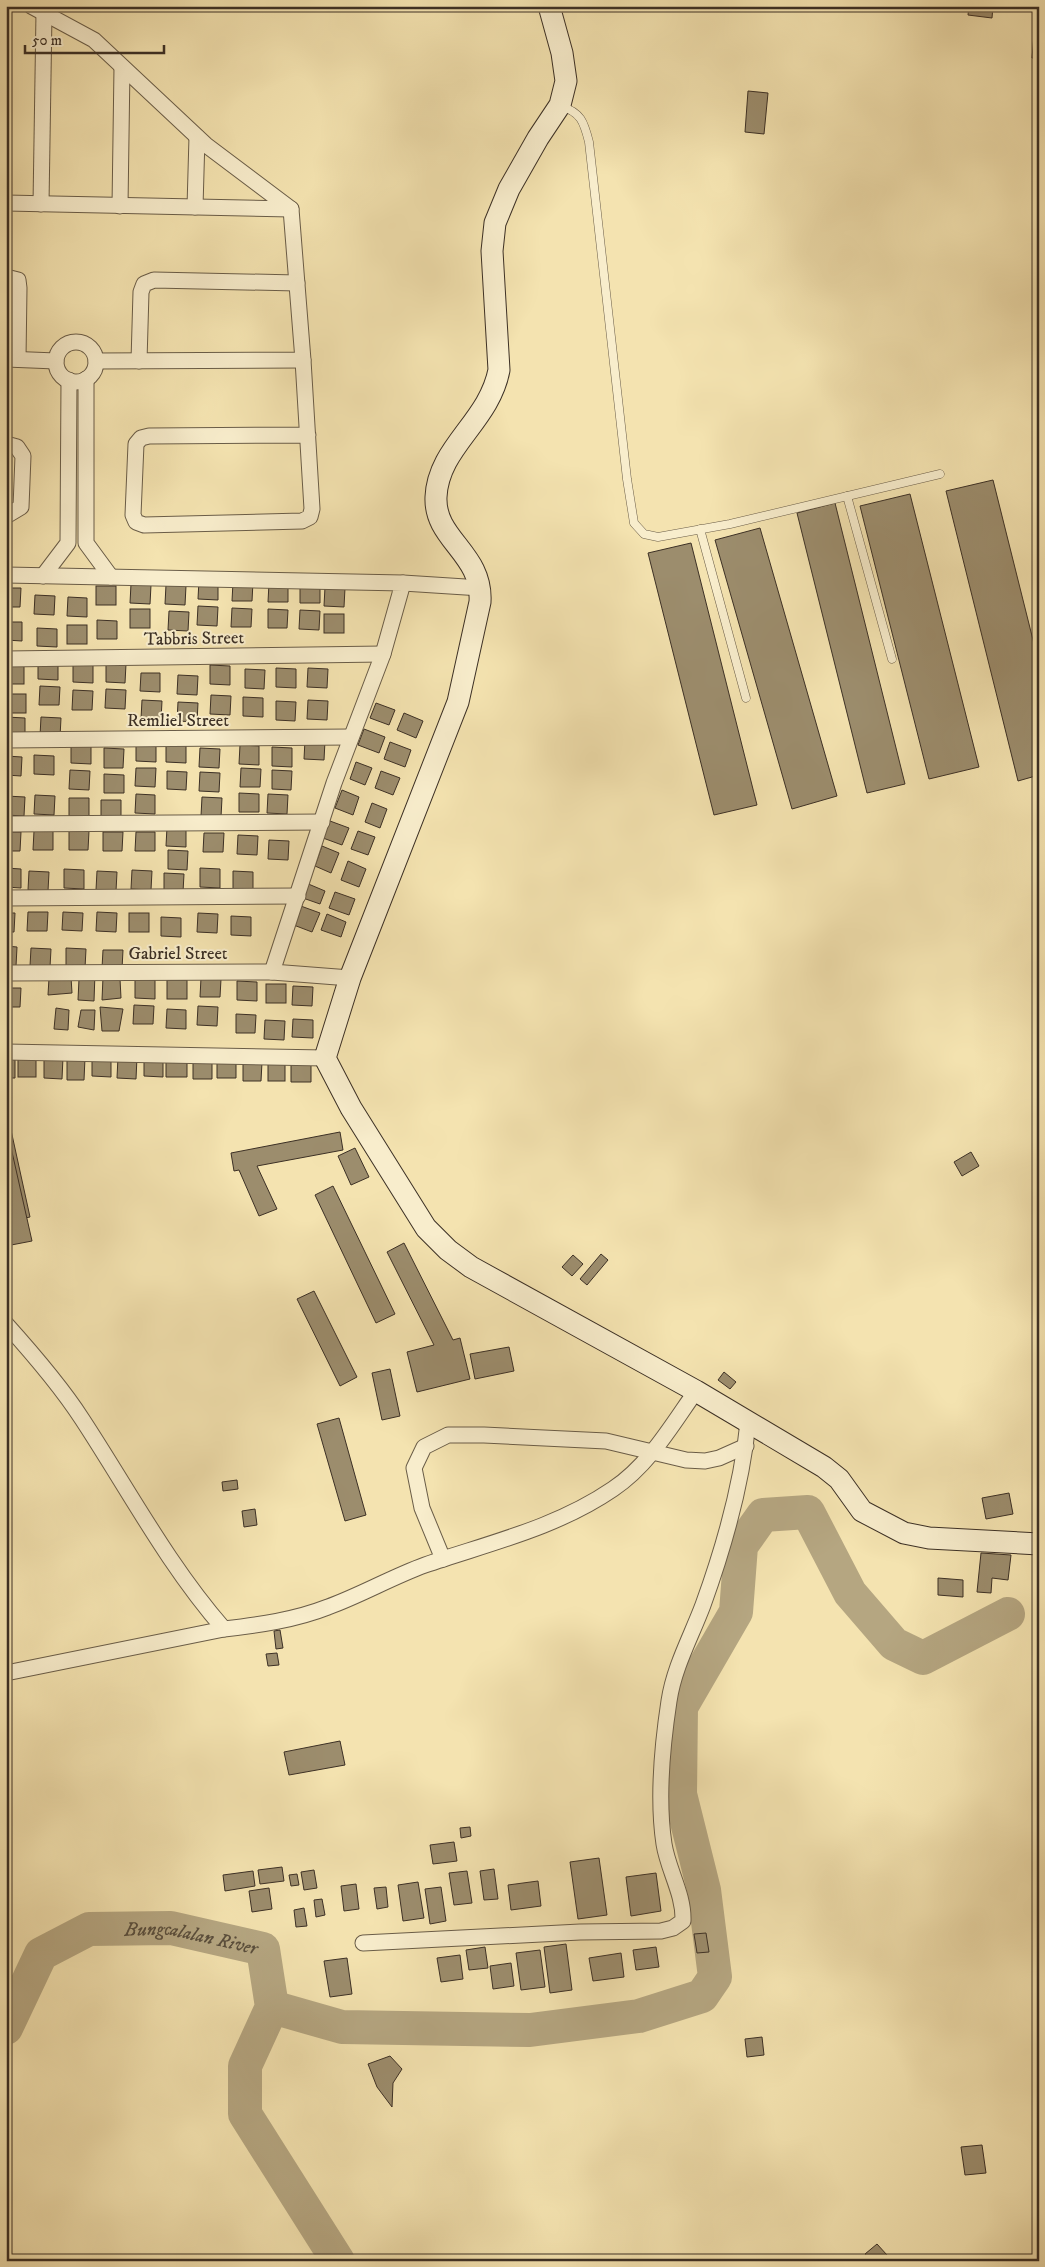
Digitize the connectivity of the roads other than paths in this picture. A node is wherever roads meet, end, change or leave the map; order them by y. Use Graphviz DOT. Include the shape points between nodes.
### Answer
graph roads {
  1 [pos="548,6"];
  2 [pos="37,10"];
  3 [pos="122,67"];
  4 [pos="560,105"];
  5 [pos="197,137"];
  6 [pos="6,203"];
  7 [pos="41,204"];
  8 [pos="120,206"];
  9 [pos="195,207"];
  10 [pos="290,209"];
  11 [pos="6,277"];
  12 [pos="297,283"];
  13 [pos="12,359"];
  14 [pos="56,360"];
  15 [pos="303,360"];
  16 [pos="96,361"];
  17 [pos="139,361"];
  18 [pos="86,379"];
  19 [pos="69,380"];
  20 [pos="308,435"];
  21 [pos="6,444"];
  22 [pos="940,474"];
  23 [pos="847,496"];
  24 [pos="6,516"];
  25 [pos="700,529"];
  26 [pos="68,543"];
  27 [pos="86,543"];
  28 [pos="6,575"];
  29 [pos="43,576"];
  30 [pos="111,577"];
  31 [pos="402,583"];
  32 [pos="481,588"];
  33 [pos="383,654"];
  34 [pos="6,659"];
  35 [pos="892,659"];
  36 [pos="746,698"];
  37 [pos="351,737"];
  38 [pos="6,740"];
  39 [pos="322,822"];
  40 [pos="6,824"];
  41 [pos="298,896"];
  42 [pos="6,898"];
  43 [pos="272,972"];
  44 [pos="6,973"];
  45 [pos="350,978"];
  46 [pos="6,1052"];
  47 [pos="325,1058"];
  48 [pos="6,1324"];
  49 [pos="696,1391"];
  50 [pos="748,1422"];
  51 [pos="746,1446"];
  52 [pos="654,1451"];
  53 [pos="1039,1544"];
  54 [pos="443,1559"];
  55 [pos="224,1629"];
  56 [pos="6,1673"];
  57 [pos="363,1943"];
  1 -- 4 [label="street" via="562,53 566,81"];
  2 -- 3 [label="street" via="94,40"];
  2 -- 7 [label="street"];
  3 -- 5 [label="street"];
  3 -- 8 [label="street"];
  4 -- 25 [label="lane" via="578,113 589,142 634,523 644,534 658,537"];
  4 -- 32 [label="street" via="509,189 495,223 492,251 496,386 488,404 444,464 437,482 439,516 468,558"];
  5 -- 9 [label="street"];
  5 -- 10 [label="street"];
  6 -- 7 [label="street"];
  7 -- 8 [label="street"];
  8 -- 9 [label="street"];
  9 -- 10 [label="street"];
  10 -- 12 [label="street"];
  11 -- 13 [label="street" via="18,280 19,288"];
  12 -- 15 [label="street"];
  12 -- 17 [label="street" via="154,280 144,284"];
  13 -- 14 [label="street"];
  14 -- 16 [label="street" via="62,347 78,341 87,344"];
  14 -- 19 [label="street" via="58,371"];
  15 -- 17 [label="street"];
  15 -- 20 [label="street"];
  16 -- 17 [label="street"];
  16 -- 18 [label="street" via="95,368"];
  18 -- 19 [label="street"];
  18 -- 27 [label="street"];
  19 -- 26 [label="street"];
  20 -- 20 [label="street" via="310,517 302,521 144,525 136,522 133,515 136,444 141,438"];
  21 -- 24 [label="street" via="18,447 23,456 21,507"];
  22 -- 23 [label="lane"];
  23 -- 25 [label="lane"];
  23 -- 35 [label="lane"];
  25 -- 36 [label="lane"];
  26 -- 27 [label="street"];
  26 -- 29 [label="street"];
  27 -- 30 [label="street"];
  28 -- 29 [label="street"];
  29 -- 30 [label="street"];
  30 -- 31 [label="street"];
  31 -- 32 [label="street"];
  31 -- 33 [label="street"];
  32 -- 45 [label="street" via="458,702"];
  33 -- 34 [label="street, Tabbris Street"];
  33 -- 37 [label="street"];
  37 -- 38 [label="street, Remliel Street"];
  37 -- 39 [label="street"];
  39 -- 40 [label="street"];
  39 -- 41 [label="street"];
  41 -- 42 [label="street"];
  41 -- 43 [label="street"];
  43 -- 44 [label="street, Gabriel Street"];
  43 -- 45 [label="street, Gabriel Street"];
  45 -- 47 [label="street"];
  46 -- 47 [label="street"];
  47 -- 49 [label="street" via="351,1108 426,1228 448,1250 471,1267"];
  48 -- 55 [label="street" via="81,1417 184,1577"];
  49 -- 50 [label="street"];
  49 -- 52 [label="street"];
  50 -- 51 [label="street"];
  50 -- 53 [label="street" via="824,1467 850,1491 862,1511 904,1533 929,1538"];
  51 -- 52 [label="street" via="706,1461 686,1460"];
  51 -- 57 [label="street" via="724,1539 680,1659 669,1700 661,1815 664,1846 680,1896 682,1921 673,1928 661,1930"];
  52 -- 54 [label="street" via="630,1476 596,1500 530,1532"];
  52 -- 54 [label="street" via="606,1441 484,1434 448,1435 424,1447 414,1468 422,1508"];
  54 -- 55 [label="street" via="326,1608 266,1624"];
  55 -- 56 [label="street"];
}
